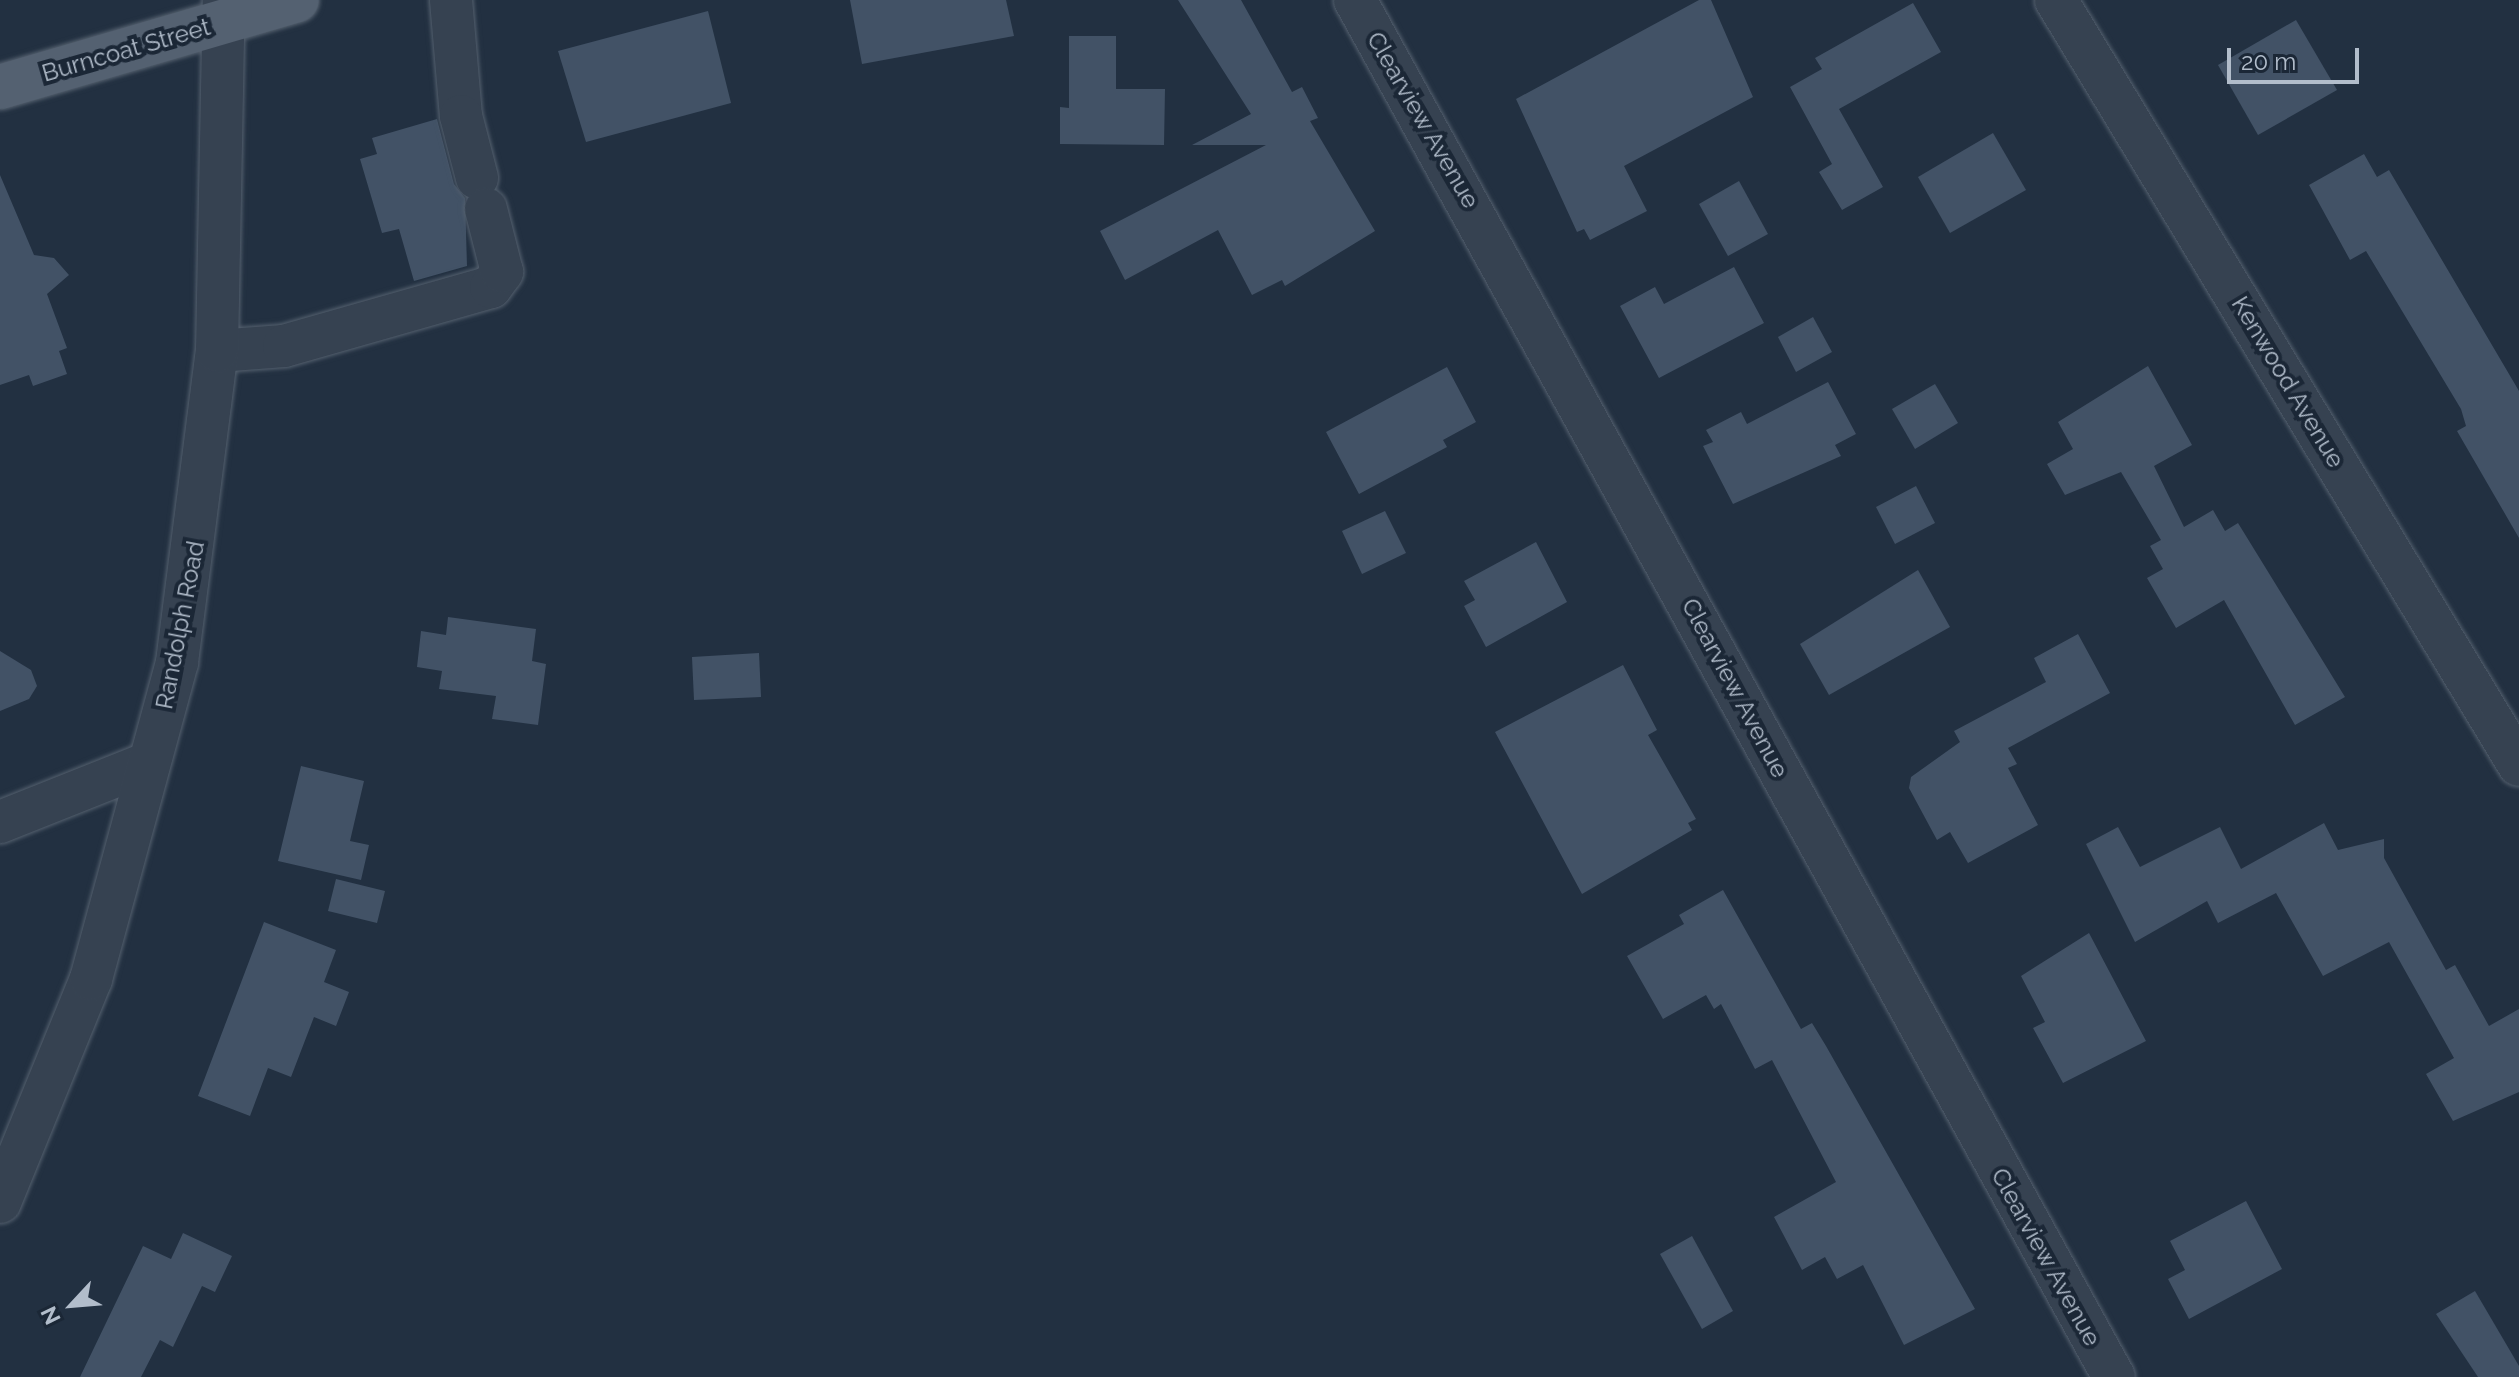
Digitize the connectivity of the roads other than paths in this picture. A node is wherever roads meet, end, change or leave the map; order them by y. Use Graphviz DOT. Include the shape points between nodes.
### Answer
graph roads {
  1 [pos="297,0"];
  2 [pos="451,0"];
  3 [pos="1355,0"];
  4 [pos="2056,0"];
  5 [pos="225,11"];
  6 [pos="0,87"];
  7 [pos="217,351"];
  8 [pos="148,763"];
  9 [pos="2519,765"];
  10 [pos="0,822"];
  11 [pos="0,1202"];
  12 [pos="2114,1377"];
  1 -- 5 [label="main road, Burncoat Street"];
  2 -- 7 [label="street" via="461,116 502,272 491,287 284,346"];
  3 -- 12 [label="street, Clearview Avenue"];
  4 -- 9 [label="street, Kenwood Avenue"];
  5 -- 6 [label="main road, Burncoat Street"];
  5 -- 7 [label="street, Randolph Road"];
  7 -- 8 [label="street, Randolph Road" via="188,598"];
  8 -- 10 [label="street"];
  8 -- 11 [label="street, Randolph Road" via="91,979"];
}
